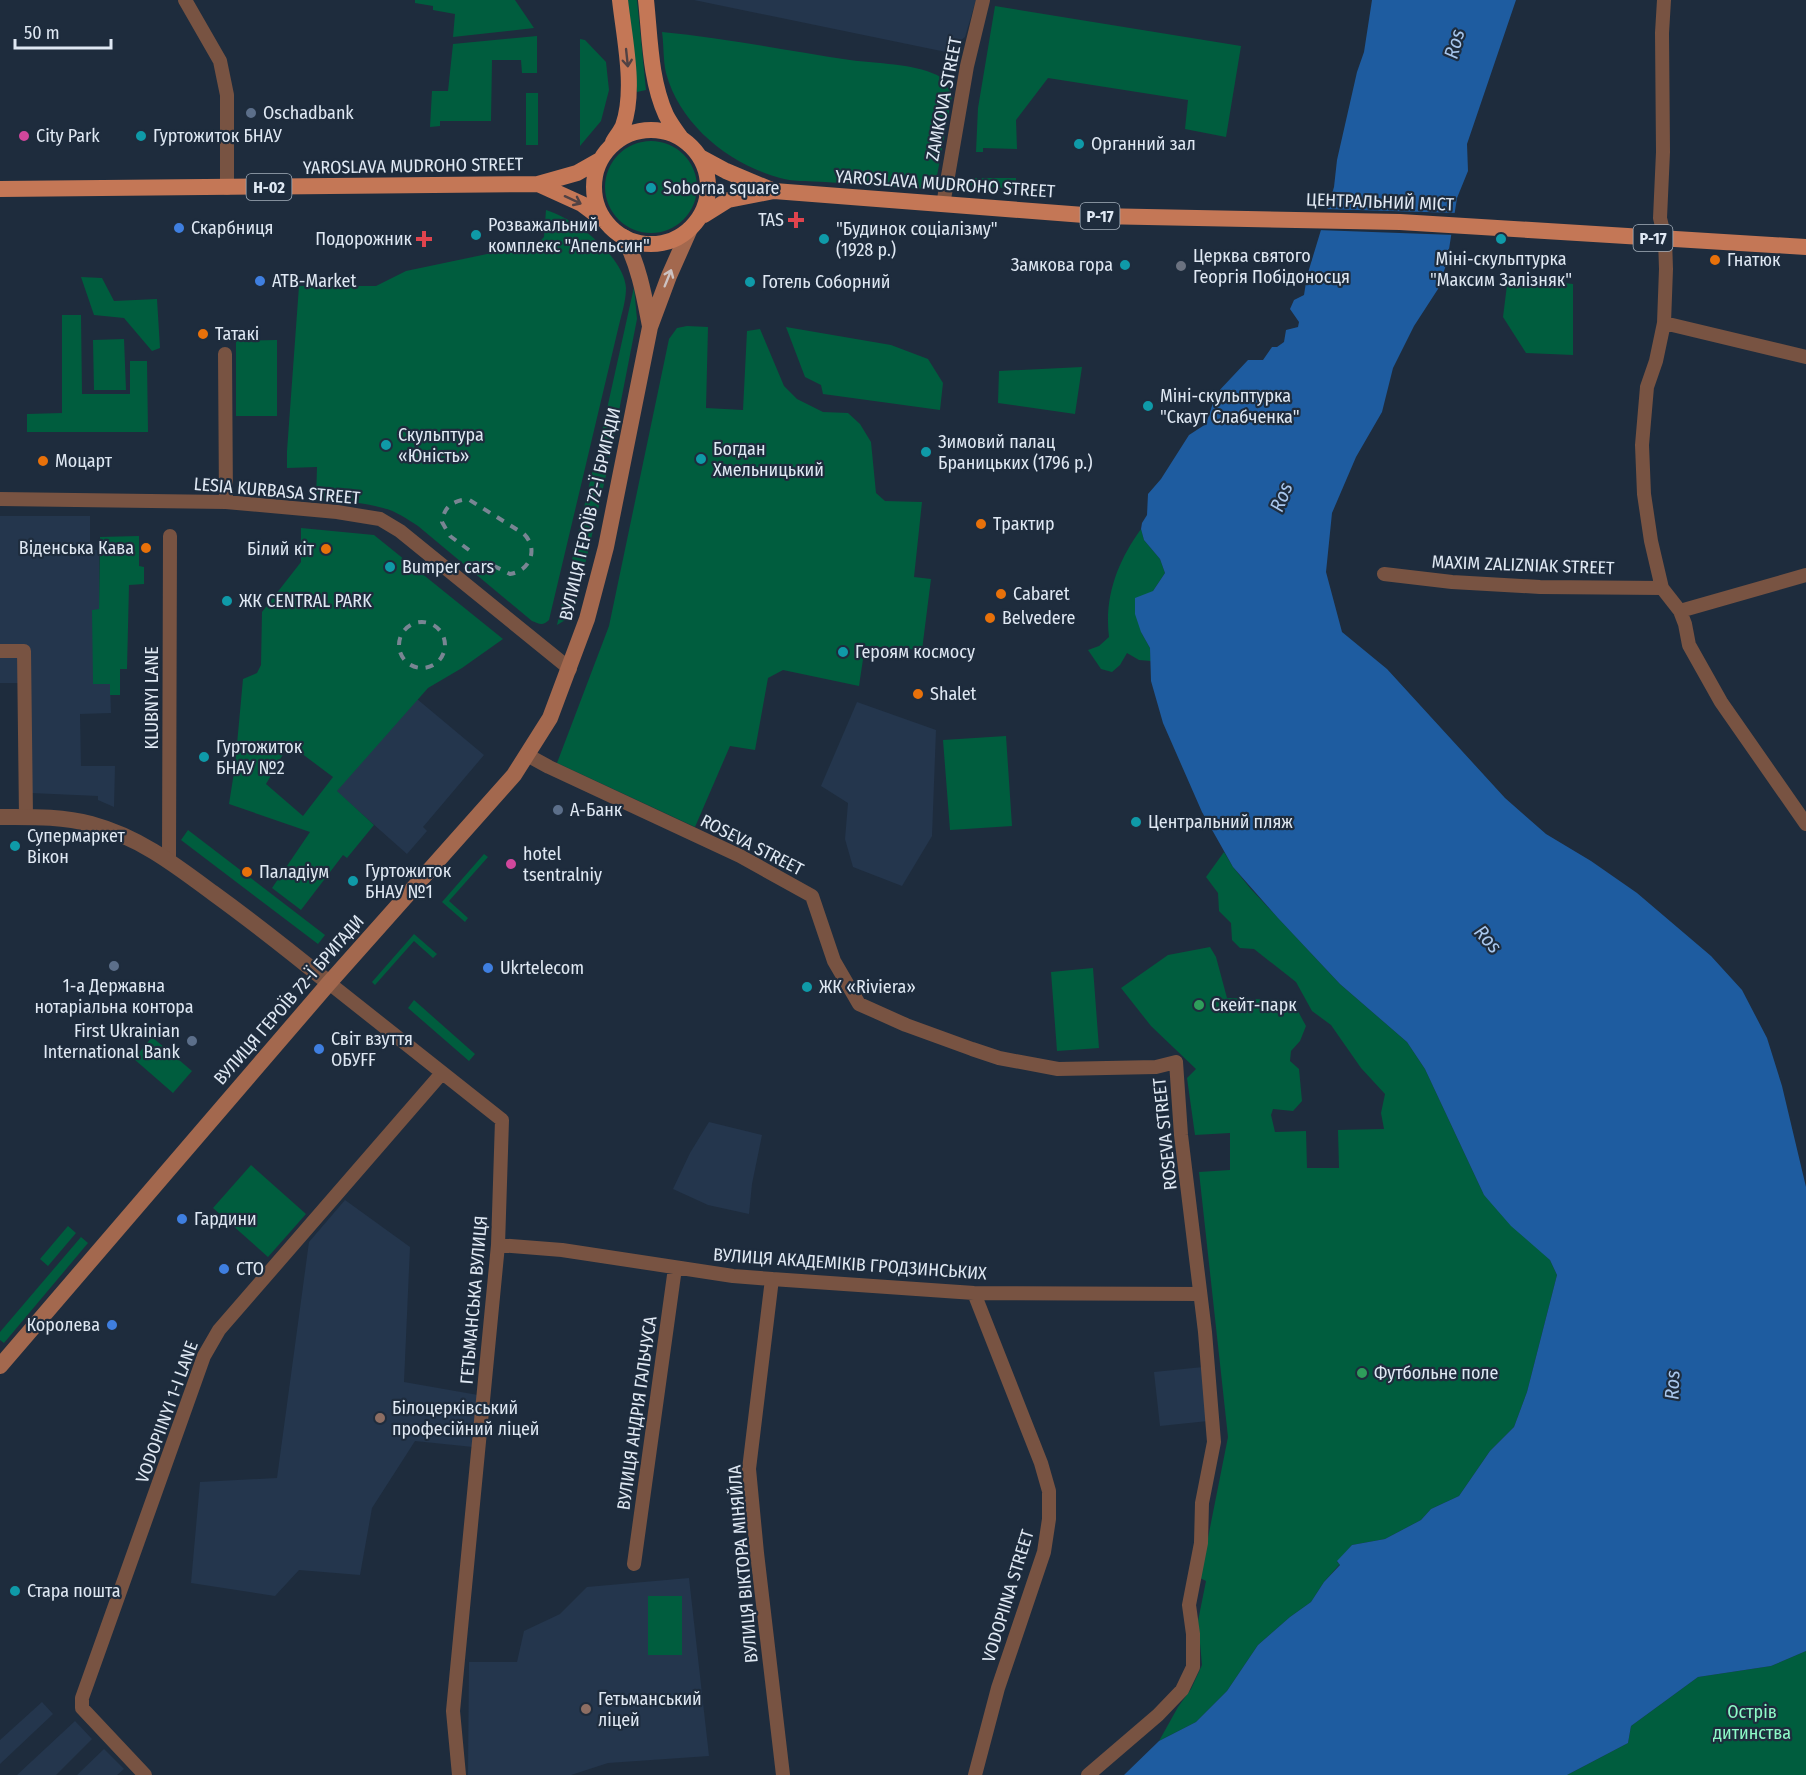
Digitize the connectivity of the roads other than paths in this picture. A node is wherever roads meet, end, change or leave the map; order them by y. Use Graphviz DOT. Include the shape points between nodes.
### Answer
graph roads {
  1 [pos="185,0"];
  2 [pos="620,0"];
  3 [pos="646,0"];
  4 [pos="983,0"];
  5 [pos="1664,0"];
  6 [pos="682,139"];
  7 [pos="604,154"];
  8 [pos="700,157"];
  9 [pos="538,184"];
  10 [pos="228,188"];
  11 [pos="0,189"];
  12 [pos="774,190"];
  13 [pos="944,205"];
  14 [pos="704,215"];
  15 [pos="1257,218"];
  16 [pos="604,221"];
  17 [pos="689,231"];
  18 [pos="624,237"];
  19 [pos="1665,239"];
  20 [pos="1806,247"];
  21 [pos="1664,323"];
  22 [pos="650,327"];
  23 [pos="225,354"];
  24 [pos="1806,357"];
  25 [pos="0,499"];
  26 [pos="226,502"];
  27 [pos="170,536"];
  28 [pos="1384,574"];
  29 [pos="1806,575"];
  30 [pos="1662,588"];
  31 [pos="1680,611"];
  32 [pos="0,651"];
  33 [pos="570,669"];
  34 [pos="527,755"];
  35 [pos="1801,810"];
  36 [pos="0,818"];
  37 [pos="26,818"];
  38 [pos="1806,824"];
  39 [pos="169,861"];
  40 [pos="329,982"];
  41 [pos="442,1073"];
  42 [pos="498,1245"];
  43 [pos="675,1268"];
  44 [pos="772,1279"];
  45 [pos="974,1293"];
  46 [pos="1200,1294"];
  47 [pos="0,1366"];
  48 [pos="634,1564"];
  49 [pos="145,1775"];
  50 [pos="459,1775"];
  51 [pos="783,1775"];
  52 [pos="975,1775"];
  53 [pos="1088,1775"];
  1 -- 10 [label="street" via="220,61 227,95"];
  2 -- 7 [label="main road, one-way" via="628,103 622,127"];
  3 -- 6 [label="main road" via="660,99"];
  4 -- 13 [label="street, ZAMKOVA STREET"];
  5 -- 19 [label="street" via="1660,218"];
  6 -- 7 [label="main road" via="667,131 642,129 628,134"];
  6 -- 8 [label="main road"];
  7 -- 9 [label="main road, YAROSLAVA MUDROHO STREET / Н-02" via="577,173"];
  7 -- 16 [label="main road" via="593,185"];
  8 -- 12 [label="main road, YAROSLAVA MUDROHO STREET / Р-17"];
  8 -- 14 [label="main road" via="709,190"];
  9 -- 10 [label="main road, YAROSLAVA MUDROHO STREET / Н-02"];
  9 -- 16 [label="main road, YAROSLAVA MUDROHO STREET / Н-02, one-way" via="582,204"];
  10 -- 11 [label="main road, YAROSLAVA MUDROHO STREET / Н-02"];
  12 -- 13 [label="main road, YAROSLAVA MUDROHO STREET / Р-17"];
  12 -- 14 [label="main road, YAROSLAVA MUDROHO STREET / Р-17" via="728,200"];
  13 -- 15 [label="main road, YAROSLAVA MUDROHO STREET / Р-17" via="1097,216"];
  14 -- 17 [label="main road, Н-02"];
  15 -- 19 [label="main road, ЦЕНТРАЛЬНИЙ МІСТ / Р-17" via="1500,227"];
  16 -- 18 [label="main road, Н-02"];
  17 -- 18 [label="main road, Н-02" via="660,244"];
  22 -- 17 [label="main road, ВУЛИЦЯ ГЕРОЇВ 72-Ї БРИГАДИ, one-way"];
  18 -- 22 [label="main road, ВУЛИЦЯ ГЕРОЇВ 72-Ї БРИГАДИ" via="634,256"];
  19 -- 20 [label="main road, Р-17"];
  19 -- 21 [label="street"];
  21 -- 24 [label="street"];
  21 -- 30 [label="street" via="1647,387 1642,445 1644,494"];
  22 -- 33 [label="main road, ВУЛИЦЯ ГЕРОЇВ 72-Ї БРИГАДИ" via="606,547"];
  23 -- 26 [label="street"];
  25 -- 26 [label="street, LESIA KURBASA STREET"];
  26 -- 33 [label="street, LESIA KURBASA STREET" via="380,519"];
  27 -- 39 [label="street, KLUBNYI LANE"];
  28 -- 30 [label="street, MAXIM ZALIZNIAK STREET" via="1540,587"];
  29 -- 31 [label="street"];
  30 -- 31 [label="street"];
  31 -- 35 [label="street" via="1689,645 1721,702"];
  32 -- 37 [label="street" via="24,651"];
  33 -- 34 [label="main road, ВУЛИЦЯ ГЕРОЇВ 72-Ї БРИГАДИ" via="550,718"];
  34 -- 40 [label="main road, ВУЛИЦЯ ГЕРОЇВ 72-Ї БРИГАДИ" via="514,775"];
  34 -- 46 [label="street, ROSEVA STREET" via="740,856 812,896 834,961 859,1004 999,1058 1058,1069 1156,1067 1176,1062"];
  35 -- 38 [label="street"];
  36 -- 37 [label="street"];
  37 -- 39 [label="street" via="89,823 120,833"];
  39 -- 40 [label="street"];
  40 -- 41 [label="street, ГЕТЬМАНСЬКА ВУЛИЦЯ"];
  40 -- 47 [label="main road, ВУЛИЦЯ ГЕРОЇВ 72-Ї БРИГАДИ"];
  41 -- 42 [label="street, ГЕТЬМАНСЬКА ВУЛИЦЯ" via="502,1120"];
  41 -- 49 [label="street, VODOPIINYI 1-I LANE" via="219,1330 204,1356 82,1698 82,1708"];
  42 -- 43 [label="street, ВУЛИЦЯ АКАДЕМІКІВ ГРОДЗИНСЬКИХ"];
  42 -- 50 [label="street, ГЕТЬМАНСЬКА ВУЛИЦЯ" via="453,1711"];
  43 -- 44 [label="street, ВУЛИЦЯ АКАДЕМІКІВ ГРОДЗИНСЬКИХ"];
  43 -- 48 [label="street, ВУЛИЦЯ АНДРІЯ ГАЛЬЧУСА"];
  44 -- 45 [label="street, ВУЛИЦЯ АКАДЕМІКІВ ГРОДЗИНСЬКИХ"];
  44 -- 51 [label="street, ВУЛИЦЯ ВІКТОРА МІНЯЙЛА" via="749,1469"];
  45 -- 46 [label="street, ВУЛИЦЯ АКАДЕМІКІВ ГРОДЗИНСЬКИХ"];
  45 -- 52 [label="street, VODOPIINA STREET" via="1049,1491 1044,1552 998,1688"];
  46 -- 53 [label="street, ROSEVA STREET" via="1214,1442 1189,1605 1193,1667 1182,1690 1158,1715"];
}
